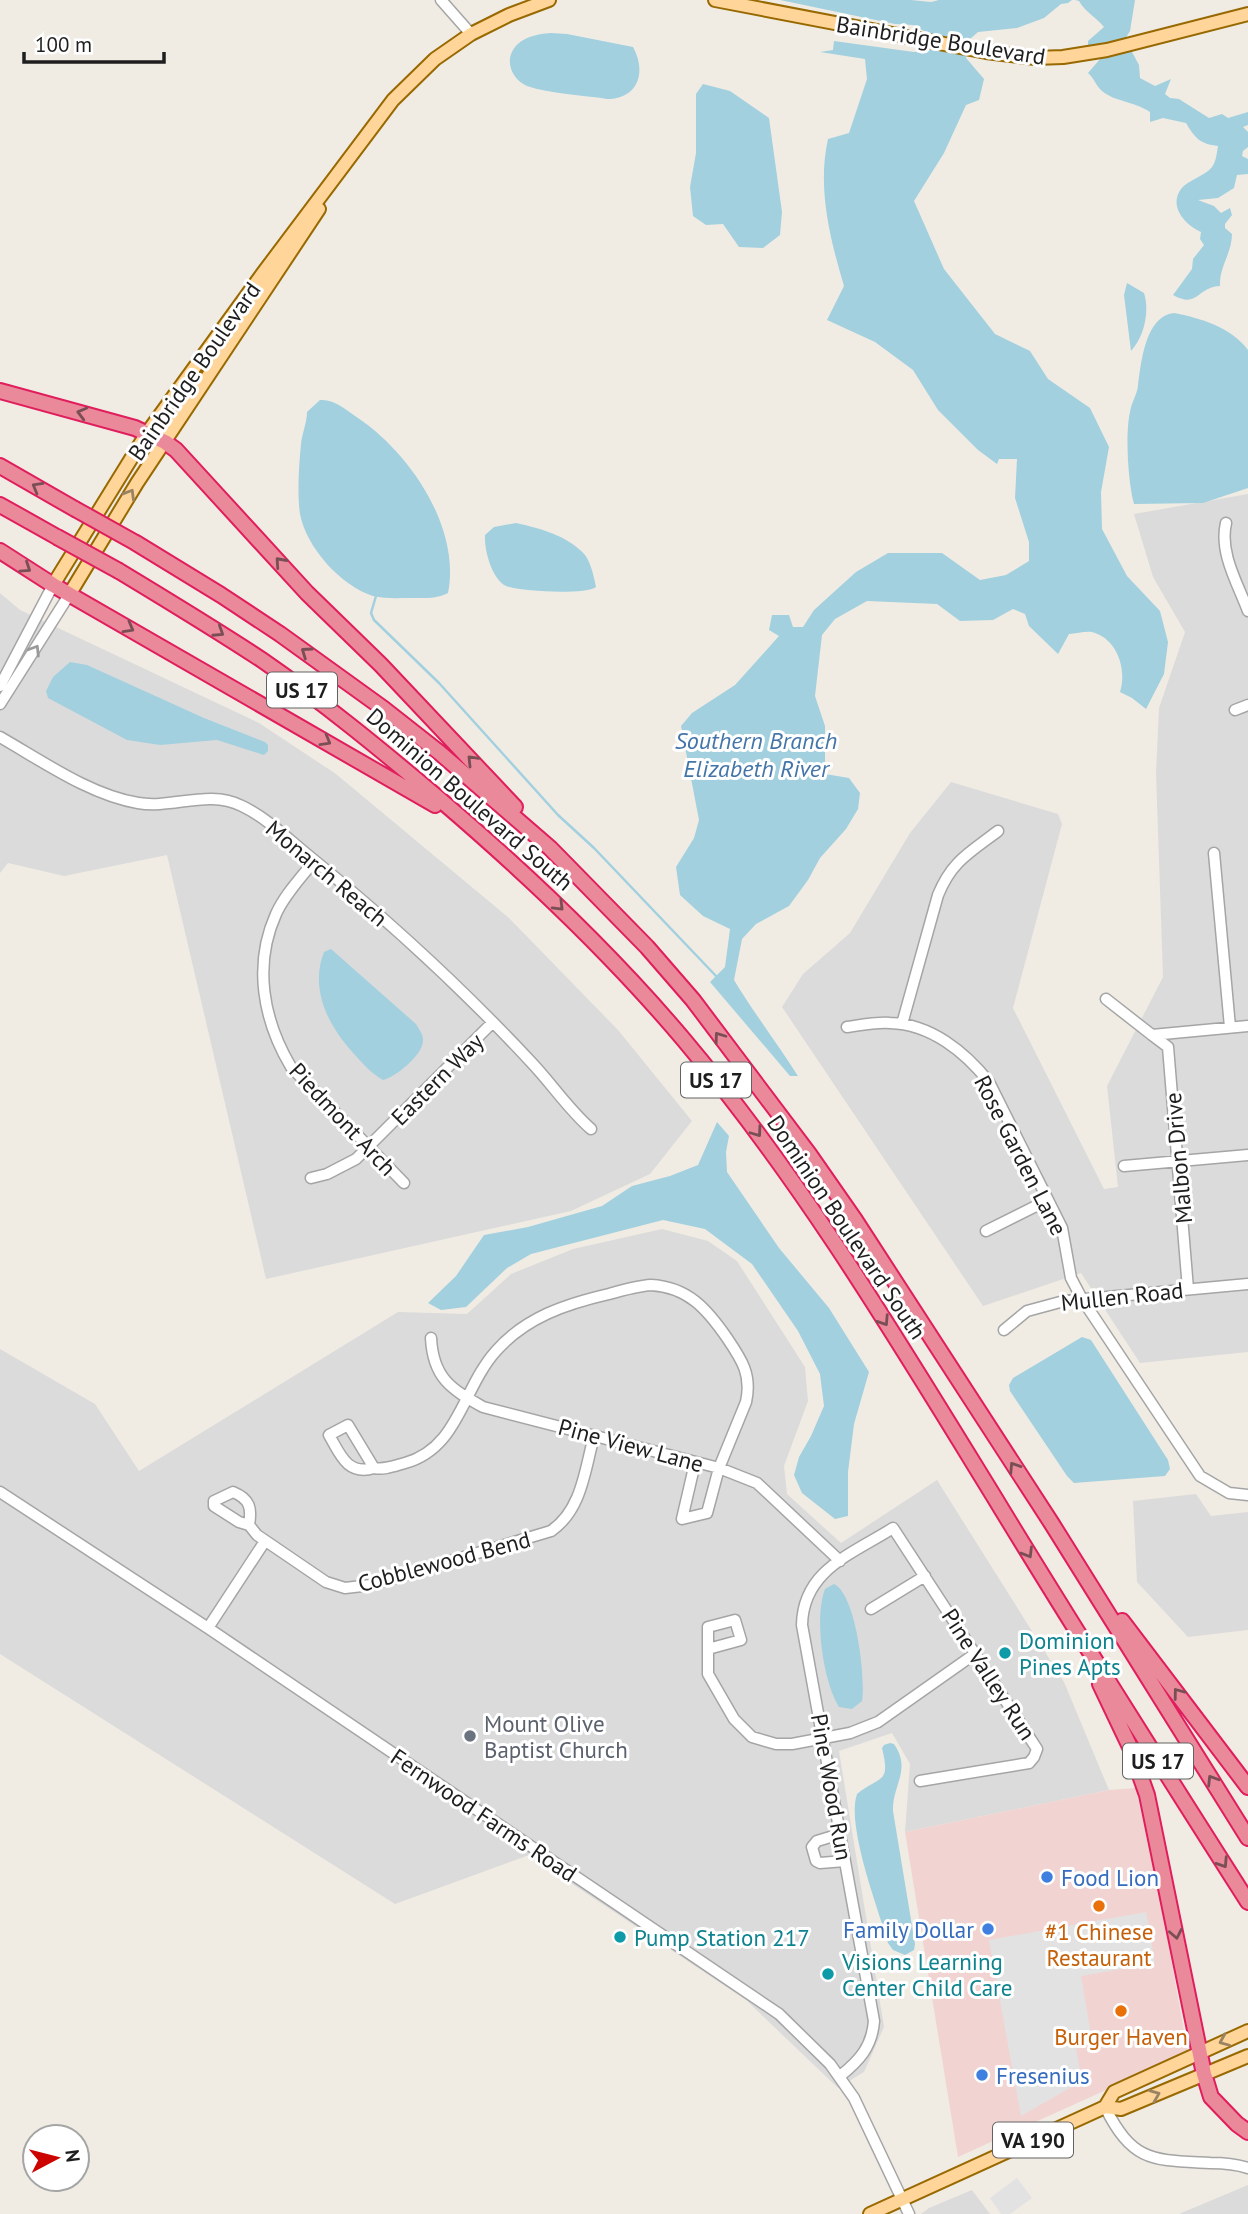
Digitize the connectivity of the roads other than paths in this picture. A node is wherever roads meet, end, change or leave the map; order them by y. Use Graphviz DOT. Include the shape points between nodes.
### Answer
graph roads {
  1 [pos="441,0"];
  2 [pos="549,0"];
  3 [pos="715,0"];
  4 [pos="1248,14"];
  5 [pos="471,34"];
  6 [pos="346,164"];
  7 [pos="0,391"];
  8 [pos="148,433"];
  9 [pos="165,442"];
  10 [pos="0,466"];
  11 [pos="0,505"];
  12 [pos="1226,523"];
  13 [pos="0,551"];
  14 [pos="53,585"];
  15 [pos="69,595"];
  16 [pos="1248,611"];
  17 [pos="0,686"];
  18 [pos="0,704"];
  19 [pos="1248,705"];
  20 [pos="1235,710"];
  21 [pos="0,737"];
  22 [pos="472,827"];
  23 [pos="998,831"];
  24 [pos="550,848"];
  25 [pos="1214,853"];
  26 [pos="314,861"];
  27 [pos="1105,999"];
  28 [pos="492,1023"];
  29 [pos="902,1024"];
  30 [pos="1248,1026"];
  31 [pos="847,1027"];
  32 [pos="1230,1027"];
  33 [pos="1152,1035"];
  34 [pos="591,1129"];
  35 [pos="368,1148"];
  36 [pos="1248,1155"];
  37 [pos="1178,1161"];
  38 [pos="1124,1166"];
  39 [pos="311,1178"];
  40 [pos="404,1183"];
  41 [pos="1048,1200"];
  42 [pos="986,1231"];
  43 [pos="1248,1283"];
  44 [pos="1188,1289"];
  45 [pos="1082,1299"];
  46 [pos="1004,1330"];
  47 [pos="431,1338"];
  48 [pos="467,1398"];
  49 [pos="594,1436"];
  50 [pos="695,1463"];
  51 [pos="374,1468"];
  52 [pos="719,1468"];
  53 [pos="0,1492"];
  54 [pos="1248,1495"];
  55 [pos="1052,1524"];
  56 [pos="249,1525"];
  57 [pos="893,1528"];
  58 [pos="265,1541"];
  59 [pos="840,1561"];
  60 [pos="925,1576"];
  61 [pos="871,1609"];
  62 [pos="1068,1620"];
  63 [pos="208,1628"];
  64 [pos="708,1650"];
  65 [pos="976,1653"];
  66 [pos="822,1738"];
  67 [pos="919,1782"];
  68 [pos="1248,1787"];
  69 [pos="840,1834"];
  70 [pos="1248,1838"];
  71 [pos="845,1861"];
  72 [pos="1248,1902"];
  73 [pos="1248,2031"];
  74 [pos="1199,2052"];
  75 [pos="1248,2056"];
  76 [pos="1204,2074"];
  77 [pos="840,2076"];
  78 [pos="1105,2108"];
  79 [pos="1248,2132"];
  80 [pos="1248,2168"];
  81 [pos="903,2199"];
  82 [pos="870,2214"];
  83 [pos="909,2214"];
  1 -- 5 [label="street"];
  2 -- 5 [label="main road, Bainbridge Boulevard"];
  3 -- 4 [label="main road, Bainbridge Boulevard" via="1035,58 1075,56 1139,43"];
  5 -- 6 [label="main road, Bainbridge Boulevard" via="406,86"];
  6 -- 8 [label="main road, Bainbridge Boulevard"];
  6 -- 9 [label="main road, Bainbridge Boulevard"];
  8 -- 7 [label="highway, one-way"];
  8 -- 9 [label="highway"];
  8 -- 14 [label="main road, Bainbridge Boulevard"];
  15 -- 9 [label="main road, Bainbridge Boulevard, one-way"];
  24 -- 9 [label="highway, one-way"];
  24 -- 10 [label="highway, Dominion Boulevard South / US 17, one-way, bridge" via="440,752 337,674 221,594"];
  11 -- 22 [label="highway, Dominion Boulevard South / US 17, one-way, bridge" via="251,653 372,742"];
  12 -- 16 [label="street" via="1225,550"];
  13 -- 14 [label="highway, one-way"];
  14 -- 15 [label="highway"];
  14 -- 17 [label="street"];
  18 -- 15 [label="street, one-way"];
  15 -- 22 [label="highway, one-way"];
  19 -- 20 [label="street"];
  21 -- 26 [label="street, Monarch Reach" via="115,799 142,804 229,800 253,812"];
  22 -- 62 [label="highway, Dominion Boulevard South / US 17, one-way" via="538,885 638,988 756,1130 873,1304"];
  23 -- 29 [label="street" via="946,875"];
  55 -- 24 [label="highway, Dominion Boulevard South / US 17, one-way" via="855,1220 787,1124 693,1000"];
  25 -- 32 [label="street"];
  26 -- 28 [label="street, Monarch Reach"];
  26 -- 35 [label="street, Piedmont Arch" via="273,923 265,953 264,1001 279,1047 291,1066"];
  27 -- 33 [label="street, Malbon Drive"];
  28 -- 34 [label="street, Monarch Reach"];
  28 -- 35 [label="street, Eastern Way"];
  29 -- 31 [label="street, Rose Garden Lane"];
  29 -- 41 [label="street, Rose Garden Lane" via="947,1042 976,1065"];
  30 -- 32 [label="street"];
  32 -- 33 [label="street"];
  33 -- 37 [label="street, Malbon Drive" via="1168,1047"];
  35 -- 39 [label="street, Eastern Way" via="342,1168"];
  35 -- 40 [label="street, Piedmont Arch"];
  36 -- 37 [label="street"];
  37 -- 38 [label="street"];
  37 -- 44 [label="street, Malbon Drive"];
  41 -- 42 [label="street"];
  41 -- 45 [label="street, Rose Garden Lane" via="1062,1228 1071,1278"];
  43 -- 44 [label="street, Mullen Road"];
  44 -- 45 [label="street, Mullen Road"];
  45 -- 46 [label="street, Mullen Road" via="1027,1311"];
  45 -- 54 [label="street, Rose Garden Lane" via="1200,1476 1229,1493"];
  47 -- 48 [label="street, Pine View Lane" via="442,1377"];
  48 -- 49 [label="street, Pine View Lane" via="483,1407"];
  48 -- 51 [label="street" via="435,1450 419,1459"];
  48 -- 52 [label="street" via="496,1351 546,1313 642,1286 671,1288 705,1307 748,1374 746,1402"];
  49 -- 50 [label="street, Pine View Lane"];
  49 -- 58 [label="street, Cobblewood Bend" via="573,1509 546,1533 357,1588 326,1582"];
  50 -- 52 [label="street, Pine View Lane"];
  50 -- 52 [label="street" via="682,1519 707,1513"];
  51 -- 51 [label="street" via="348,1425 329,1435 347,1464 356,1470"];
  52 -- 59 [label="street, Pine View Lane" via="757,1483"];
  53 -- 63 [label="street, Fernwood Farms Road"];
  68 -- 55 [label="highway, one-way"];
  70 -- 55 [label="highway, Dominion Boulevard South, one-way"];
  56 -- 58 [label="street, Cobblewood Bend"];
  57 -- 59 [label="street, Pine Wood Run"];
  57 -- 60 [label="street, Pine Valley Run"];
  58 -- 63 [label="street"];
  59 -- 66 [label="street, Pine Wood Run" via="815,1581 802,1611"];
  60 -- 61 [label="street"];
  60 -- 65 [label="street, Pine Valley Run"];
  62 -- 72 [label="highway, Dominion Boulevard South / US 17, one-way"];
  62 -- 74 [label="highway, one-way" via="1130,1747 1147,1795"];
  63 -- 77 [label="street, Fernwood Farms Road" via="751,1994 800,2032"];
  64 -- 66 [label="street" via="708,1674 746,1733 776,1744"];
  65 -- 66 [label="street" via="878,1723"];
  65 -- 67 [label="street, Pine Valley Run" via="1033,1741 1034,1757 1029,1763"];
  66 -- 69 [label="street, Pine Wood Run"];
  69 -- 71 [label="street, Pine Wood Run"];
  69 -- 71 [label="street" via="812,1847 820,1863"];
  71 -- 77 [label="street, Pine Wood Run" via="874,2021 867,2050"];
  73 -- 74 [label="main road, VA 190, one-way"];
  74 -- 76 [label="highway"];
  74 -- 78 [label="main road, VA 190" via="1114,2092"];
  75 -- 76 [label="main road, VA 190"];
  78 -- 76 [label="main road, VA 190, one-way" via="1121,2109"];
  76 -- 79 [label="highway" via="1211,2097"];
  77 -- 81 [label="street, Fernwood Farms Road" via="864,2115"];
  78 -- 80 [label="street" via="1121,2137 1146,2156"];
  78 -- 81 [label="main road, VA 190"];
  81 -- 82 [label="main road, VA 190"];
  81 -- 83 [label="street, Fernwood Farms Road"];
}
